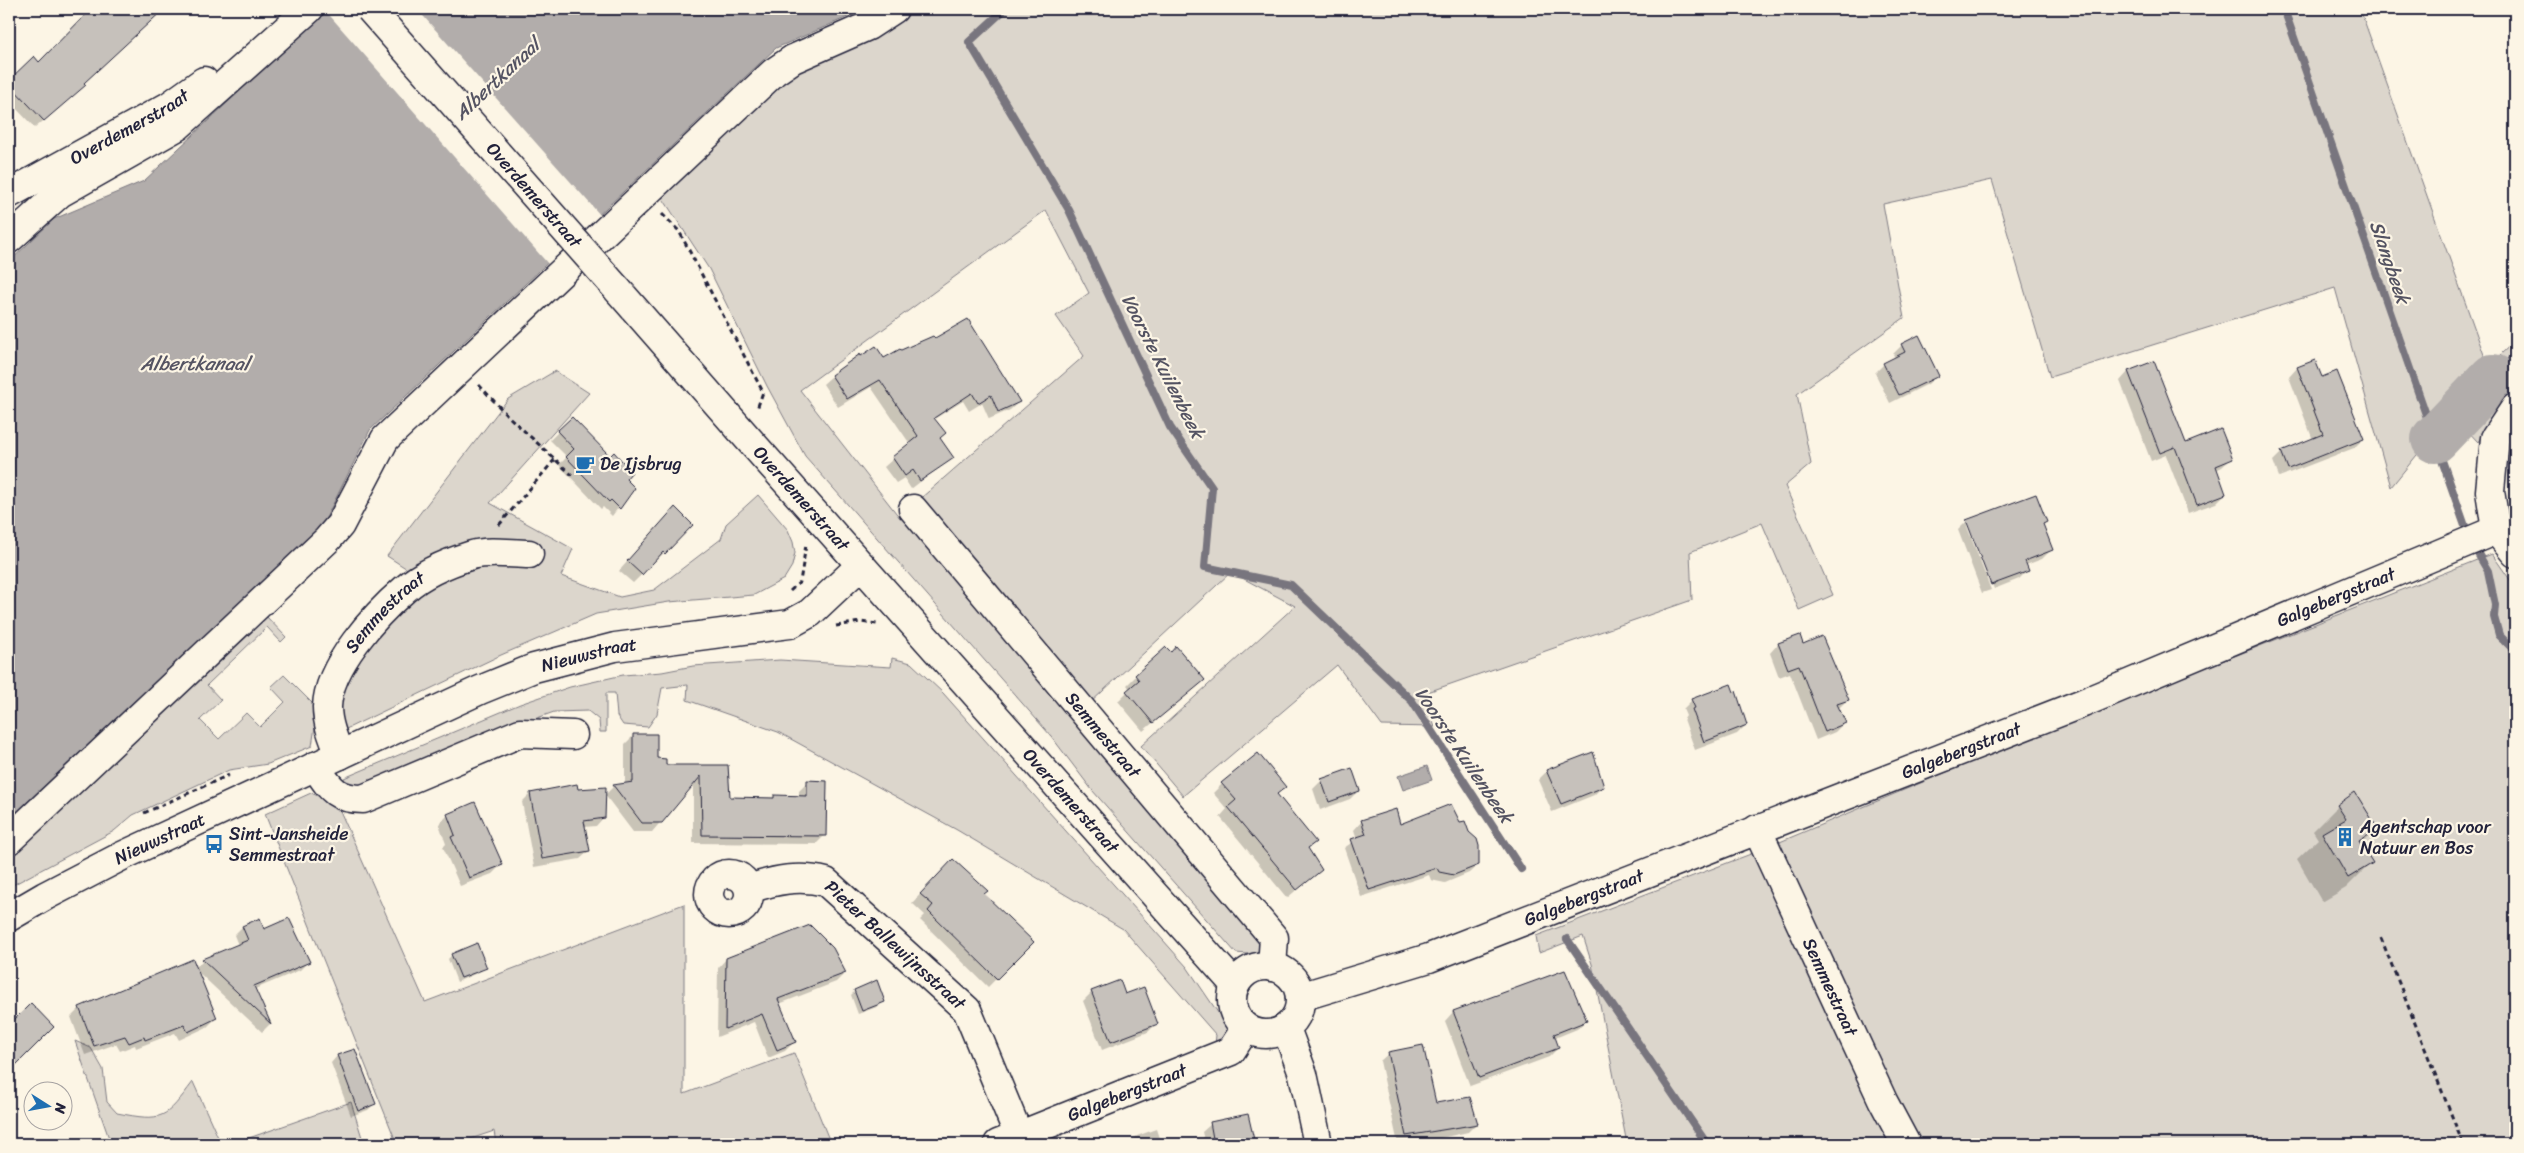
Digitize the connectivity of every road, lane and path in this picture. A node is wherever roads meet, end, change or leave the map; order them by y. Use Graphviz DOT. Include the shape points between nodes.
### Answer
graph roads {
  1 [pos="286,9"];
  2 [pos="309,9"];
  3 [pos="370,9"];
  4 [pos="894,9"];
  5 [pos="9,194"];
  6 [pos="679,232"];
  7 [pos="9,239"];
  8 [pos="462,366"];
  9 [pos="2515,408"];
  10 [pos="756,412"];
  11 [pos="556,458"];
  12 [pos="572,474"];
  13 [pos="913,509"];
  14 [pos="2496,530"];
  15 [pos="2515,553"];
  16 [pos="475,554"];
  17 [pos="529,554"];
  18 [pos="861,565"];
  19 [pos="573,735"];
  20 [pos="340,755"];
  21 [pos="315,766"];
  22 [pos="1758,829"];
  23 [pos="9,840"];
  24 [pos="749,889"];
  25 [pos="9,917"];
  26 [pos="2381,938"];
  27 [pos="1272,967"];
  28 [pos="1235,985"];
  29 [pos="1300,997"];
  30 [pos="1246,1028"];
  31 [pos="1286,1028"];
  32 [pos="1008,1140"];
  33 [pos="1318,1144"];
  34 [pos="1906,1144"];
  35 [pos="2463,1144"];
  1 -- 5 [label="street, Overdemerstraat" via="225,66 169,106"];
  2 -- 7 [label="street" via="178,126 60,193"];
  3 -- 18 [label="street, Overdemerstraat, bridge"];
  4 -- 8 [label="street" via="868,26 793,59 774,72"];
  6 -- 10 [label="path" via="763,392"];
  8 -- 11 [label="path" via="514,422"];
  8 -- 23 [label="street" via="385,439 340,525 327,540"];
  9 -- 14 [label="street" via="2494,438 2490,491"];
  11 -- 12 [label="path"];
  11 -- 16 [label="path"];
  13 -- 27 [label="street, Semmestraat" via="1274,938"];
  14 -- 15 [label="street"];
  14 -- 22 [label="street, Galgebergstraat" via="2083,703"];
  16 -- 17 [label="street, Semmestraat"];
  16 -- 20 [label="street, Semmestraat" via="443,566 406,588 362,633 335,674 327,707 331,734"];
  18 -- 20 [label="street, Nieuwstraat" via="810,613 790,624 656,640 542,665"];
  18 -- 28 [label="street, Overdemerstraat"];
  19 -- 21 [label="street" via="520,733 363,799 340,796"];
  20 -- 21 [label="street, Nieuwstraat"];
  21 -- 25 [label="street, Nieuwstraat" via="122,856"];
  22 -- 29 [label="street, Galgebergstraat" via="1429,958"];
  22 -- 34 [label="street, Semmestraat" via="1883,1101"];
  24 -- 32 [label="street, Pieter Ballewijnsstraat" via="773,880 813,879 826,882 967,1010"];
  26 -- 35 [label="path"];
  27 -- 28 [label="street" via="1250,970"];
  27 -- 29 [label="street" via="1285,972 1295,983"];
  28 -- 30 [label="street" via="1233,1009"];
  29 -- 31 [label="street" via="1299,1009"];
  30 -- 31 [label="street" via="1259,1034 1273,1034"];
  30 -- 32 [label="street, Galgebergstraat" via="1232,1051"];
  31 -- 33 [label="street" via="1303,1074"];
}
